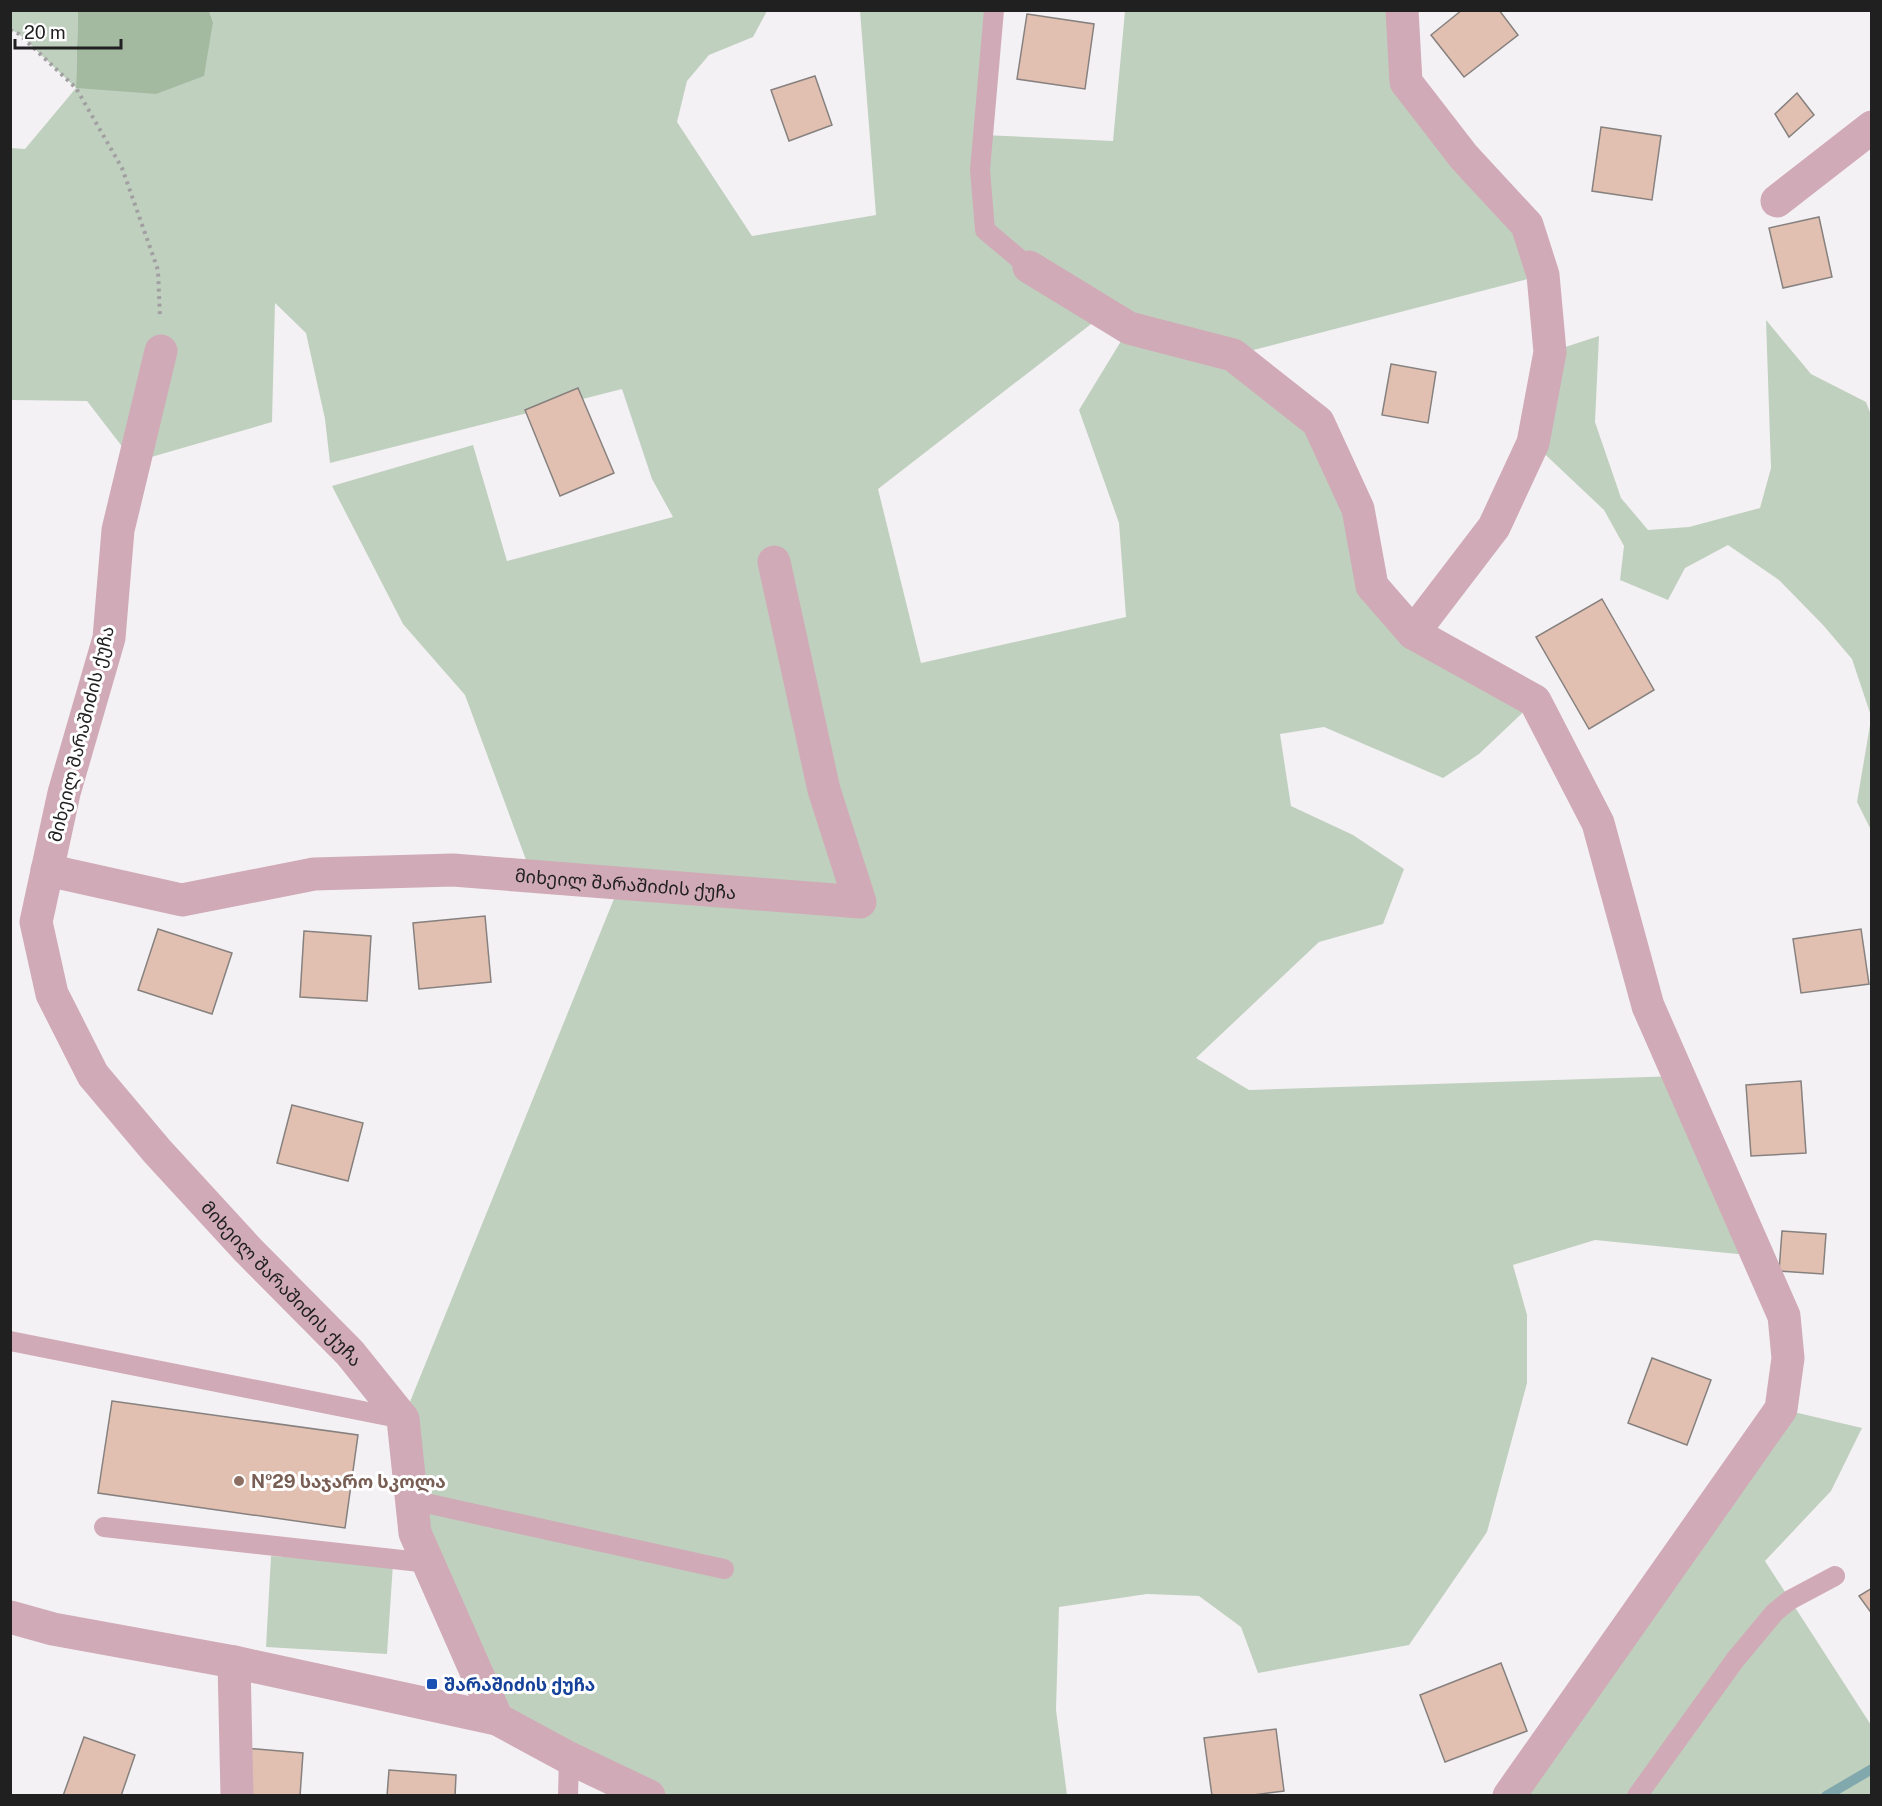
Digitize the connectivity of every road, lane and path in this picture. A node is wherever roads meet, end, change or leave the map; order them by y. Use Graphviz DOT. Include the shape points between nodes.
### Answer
graph roads {
  1 [pos="994,10"];
  2 [pos="1402,10"];
  3 [pos="10,30"];
  4 [pos="1872,127"];
  5 [pos="1777,201"];
  6 [pos="1029,267"];
  7 [pos="161,351"];
  8 [pos="774,562"];
  9 [pos="1413,633"];
  10 [pos="47,870"];
  11 [pos="10,1341"];
  12 [pos="403,1419"];
  13 [pos="412,1500"];
  14 [pos="104,1527"];
  15 [pos="429,1563"];
  16 [pos="724,1569"];
  17 [pos="1835,1576"];
  18 [pos="10,1617"];
  19 [pos="234,1662"];
  20 [pos="497,1719"];
  21 [pos="569,1758"];
  22 [pos="237,1796"];
  23 [pos="568,1796"];
  24 [pos="650,1796"];
  25 [pos="1509,1796"];
  26 [pos="1637,1796"];
  1 -- 6 [label="lane" via="980,170 985,230"];
  2 -- 9 [label="street" via="1407,82 1464,157 1527,225 1543,275 1550,352 1533,443 1494,527"];
  3 -- 7 [label="path" via="76,88 122,168 158,270"];
  4 -- 5 [label="street"];
  6 -- 9 [label="street" via="1129,328 1233,355 1318,422 1358,509 1372,586"];
  7 -- 10 [label="street, მიხეილ შარაშიძის ქუჩა" via="118,530 109,638 64,793"];
  8 -- 10 [label="street, მიხეილ შარაშიძის ქუჩა" via="825,790 860,902 453,870 314,874 182,900"];
  9 -- 25 [label="street" via="1535,701 1598,824 1648,1006 1784,1316 1788,1358 1781,1409"];
  10 -- 12 [label="street, მიხეილ შარაშიძის ქუჩა" via="36,922 52,994 93,1075 248,1250 351,1353"];
  11 -- 12 [label="lane"];
  12 -- 13 [label="street"];
  13 -- 15 [label="street" via="415,1533"];
  13 -- 16 [label="lane"];
  14 -- 15 [label="lane"];
  15 -- 20 [label="street"];
  17 -- 26 [label="lane" via="1775,1612 1735,1660"];
  18 -- 19 [label="street" via="53,1629"];
  19 -- 20 [label="street"];
  19 -- 22 [label="street"];
  20 -- 21 [label="street"];
  21 -- 23 [label="lane"];
  21 -- 24 [label="street"];
}
